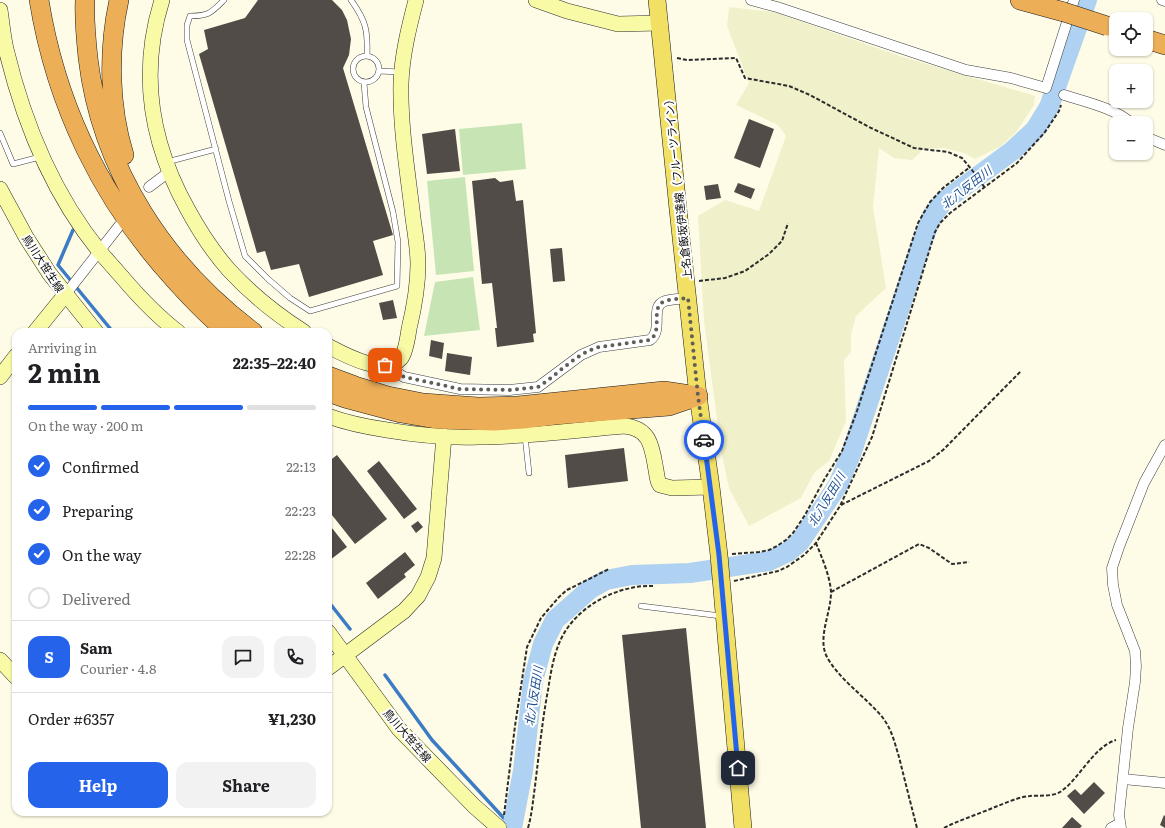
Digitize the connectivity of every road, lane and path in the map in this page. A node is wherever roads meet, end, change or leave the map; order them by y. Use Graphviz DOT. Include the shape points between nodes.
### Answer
graph roads {
  1 [pos="39,0"];
  2 [pos="73,0"];
  3 [pos="85,0"];
  4 [pos="119,0"];
  5 [pos="162,0"];
  6 [pos="224,0"];
  7 [pos="351,0"];
  8 [pos="416,0"];
  9 [pos="536,0"];
  10 [pos="658,0"];
  11 [pos="751,0"];
  12 [pos="1020,0"];
  13 [pos="1162,0"];
  14 [pos="1165,1"];
  15 [pos="1069,6"];
  16 [pos="0,10"];
  17 [pos="660,23"];
  18 [pos="1109,27"];
  19 [pos="1153,41"];
  20 [pos="1165,45"];
  21 [pos="368,56"];
  22 [pos="664,56"];
  23 [pos="379,71"];
  24 [pos="402,72"];
  25 [pos="364,83"];
  26 [pos="1064,95"];
  27 [pos="1121,116"];
  28 [pos="0,133"];
  29 [pos="1153,140"];
  30 [pos="1165,145"];
  31 [pos="216,149"];
  32 [pos="43,156"];
  33 [pos="168,167"];
  34 [pos="971,168"];
  35 [pos="150,188"];
  36 [pos="984,188"];
  37 [pos="0,189"];
  38 [pos="147,220"];
  39 [pos="788,223"];
  40 [pos="119,226"];
  41 [pos="99,251"];
  42 [pos="158,261"];
  43 [pos="687,290"];
  44 [pos="65,295"];
  45 [pos="38,328"];
  46 [pos="93,328"];
  47 [pos="173,328"];
  48 [pos="223,328"];
  49 [pos="248,328"];
  50 [pos="298,328"];
  51 [pos="332,348"];
  52 [pos="12,361"];
  53 [pos="385,365"];
  54 [pos="1021,371"];
  55 [pos="0,377"];
  56 [pos="332,377"];
  57 [pos="332,393"];
  58 [pos="698,396"];
  59 [pos="332,418"];
  60 [pos="525,435"];
  61 [pos="444,436"];
  62 [pos="1165,445"];
  63 [pos="529,473"];
  64 [pos="712,487"];
  65 [pos="840,506"];
  66 [pos="816,543"];
  67 [pos="719,557"];
  68 [pos="969,562"];
  69 [pos="609,569"];
  70 [pos="722,582"];
  71 [pos="653,586"];
  72 [pos="831,592"];
  73 [pos="641,606"];
  74 [pos="724,616"];
  75 [pos="332,637"];
  76 [pos="345,655"];
  77 [pos="0,660"];
  78 [pos="332,665"];
  79 [pos="12,673"];
  80 [pos="1127,738"];
  81 [pos="1123,779"];
  82 [pos="1165,783"];
  83 [pos="506,811"];
  84 [pos="1121,825"];
  85 [pos="499,828"];
  86 [pos="528,828"];
  87 [pos="743,828"];
  88 [pos="917,828"];
  89 [pos="944,828"];
  90 [pos="1111,828"];
  1 -- 42 [label="highway" via="42,22 55,69 84,146 118,208"];
  2 -- 42 [label="highway" via="76,64 88,122 115,189"];
  3 -- 38 [label="highway" via="86,41 96,105 117,163"];
  4 -- 38 [label="highway" via="113,45 114,113 131,180"];
  5 -- 33 [label="street" via="155,25 150,75 151,106"];
  6 -- 31 [label="lane" via="213,12 203,16 190,16 187,25 187,40"];
  7 -- 21 [label="lane" via="363,18 367,30"];
  8 -- 24 [label="street"];
  9 -- 17 [label="street" via="566,11 618,24"];
  10 -- 17 [label="main road, 上名倉飯坂伊達線（フルーツライン）"];
  11 -- 15 [label="street" via="966,70 1011,78 1046,88"];
  12 -- 15 [label="highway"];
  13 -- 14 [label="street"];
  15 -- 18 [label="highway, bridge"];
  16 -- 32 [label="street" via="15,81"];
  17 -- 22 [label="main road, 上名倉飯坂伊達線（フルーツライン）"];
  19 -- 20 [label="highway"];
  21 -- 23 [label="lane" via="378,64"];
  21 -- 25 [label="lane" via="360,57 352,68 357,80"];
  22 -- 34 [label="path" via="686,60 736,58 745,78 789,86 914,148 948,152 962,158"];
  22 -- 43 [label="main road, 上名倉飯坂伊達線（フルーツライン）"];
  23 -- 24 [label="lane"];
  23 -- 25 [label="lane" via="376,78"];
  24 -- 53 [label="street" via="403,122 418,262 417,291 402,358 393,364"];
  25 -- 31 [label="lane" via="366,107 393,212 398,242 397,286 310,311 290,298 245,256"];
  26 -- 27 [label="street" via="1101,106"];
  26 -- 36 [label="path" via="1059,111 1045,132 1017,163"];
  28 -- 32 [label="lane" via="13,164"];
  29 -- 30 [label="street"];
  31 -- 33 [label="lane"];
  32 -- 41 [label="street" via="62,194"];
  33 -- 35 [label="street"];
  33 -- 50 [label="street" via="178,192 212,250 246,287 280,317"];
  34 -- 36 [label="path"];
  34 -- 67 [label="path" via="943,188 930,202 918,223 842,451 805,515 793,533 777,546 759,552"];
  36 -- 65 [label="path" via="950,214 935,232 872,436"];
  37 -- 44 [label="street, 鳥川大笹生線" via="26,237"];
  38 -- 49 [label="highway" via="167,250 190,275"];
  39 -- 43 [label="path" via="782,241 745,271"];
  40 -- 41 [label="street"];
  41 -- 44 [label="street"];
  41 -- 47 [label="street" via="155,313"];
  42 -- 48 [label="highway" via="196,304"];
  43 -- 53 [label="street" via="660,304 657,310 657,332 650,340 592,349 538,387 509,390 460,389 404,377"];
  43 -- 58 [label="main road, 上名倉飯坂伊達線（フルーツライン）"];
  44 -- 45 [label="street"];
  44 -- 46 [label="street, 鳥川大笹生線"];
  51 -- 53 [label="street" via="358,360 374,365"];
  52 -- 55 [label="street"];
  54 -- 65 [label="path" via="929,461"];
  56 -- 58 [label="highway" via="388,396 423,403 478,407 518,406 664,391"];
  57 -- 58 [label="highway" via="401,413 436,419 494,421 669,406"];
  58 -- 64 [label="main road, 上名倉飯坂伊達線（フルーツライン）"];
  59 -- 61 [label="street" via="371,427"];
  60 -- 61 [label="street"];
  60 -- 63 [label="lane"];
  60 -- 64 [label="street" via="634,426 645,434 651,444 660,485 672,488"];
  61 -- 76 [label="street" via="434,558 428,577 418,596 404,611"];
  62 -- 80 [label="street" via="1144,483 1112,568 1117,605 1135,650 1135,682"];
  64 -- 67 [label="main road, 上名倉飯坂伊達線（フルーツライン）"];
  65 -- 66 [label="path"];
  66 -- 70 [label="path" via="787,567"];
  66 -- 72 [label="path"];
  67 -- 70 [label="main road, 上名倉飯坂伊達線（フルーツライン）"];
  68 -- 72 [label="path" via="952,564 919,544"];
  69 -- 83 [label="path" via="568,590 560,597 541,618 527,647"];
  70 -- 74 [label="main road, 上名倉飯坂伊達線（フルーツライン）"];
  71 -- 86 [label="path" via="632,588 603,598 589,606 564,633 556,651 549,682"];
  72 -- 88 [label="path" via="823,644 827,656 837,671 891,729"];
  73 -- 74 [label="lane"];
  74 -- 87 [label="main road, 上名倉飯坂伊達線（フルーツライン）"];
  75 -- 76 [label="street, 鳥川大笹生線"];
  76 -- 78 [label="street"];
  76 -- 85 [label="street, 鳥川大笹生線" via="399,729"];
  77 -- 79 [label="street"];
  80 -- 81 [label="street"];
  80 -- 89 [label="path" via="1112,742 1101,750 1059,793 1015,799"];
  81 -- 82 [label="street"];
  81 -- 84 [label="street" via="1119,815"];
  84 -- 90 [label="street"];
}
